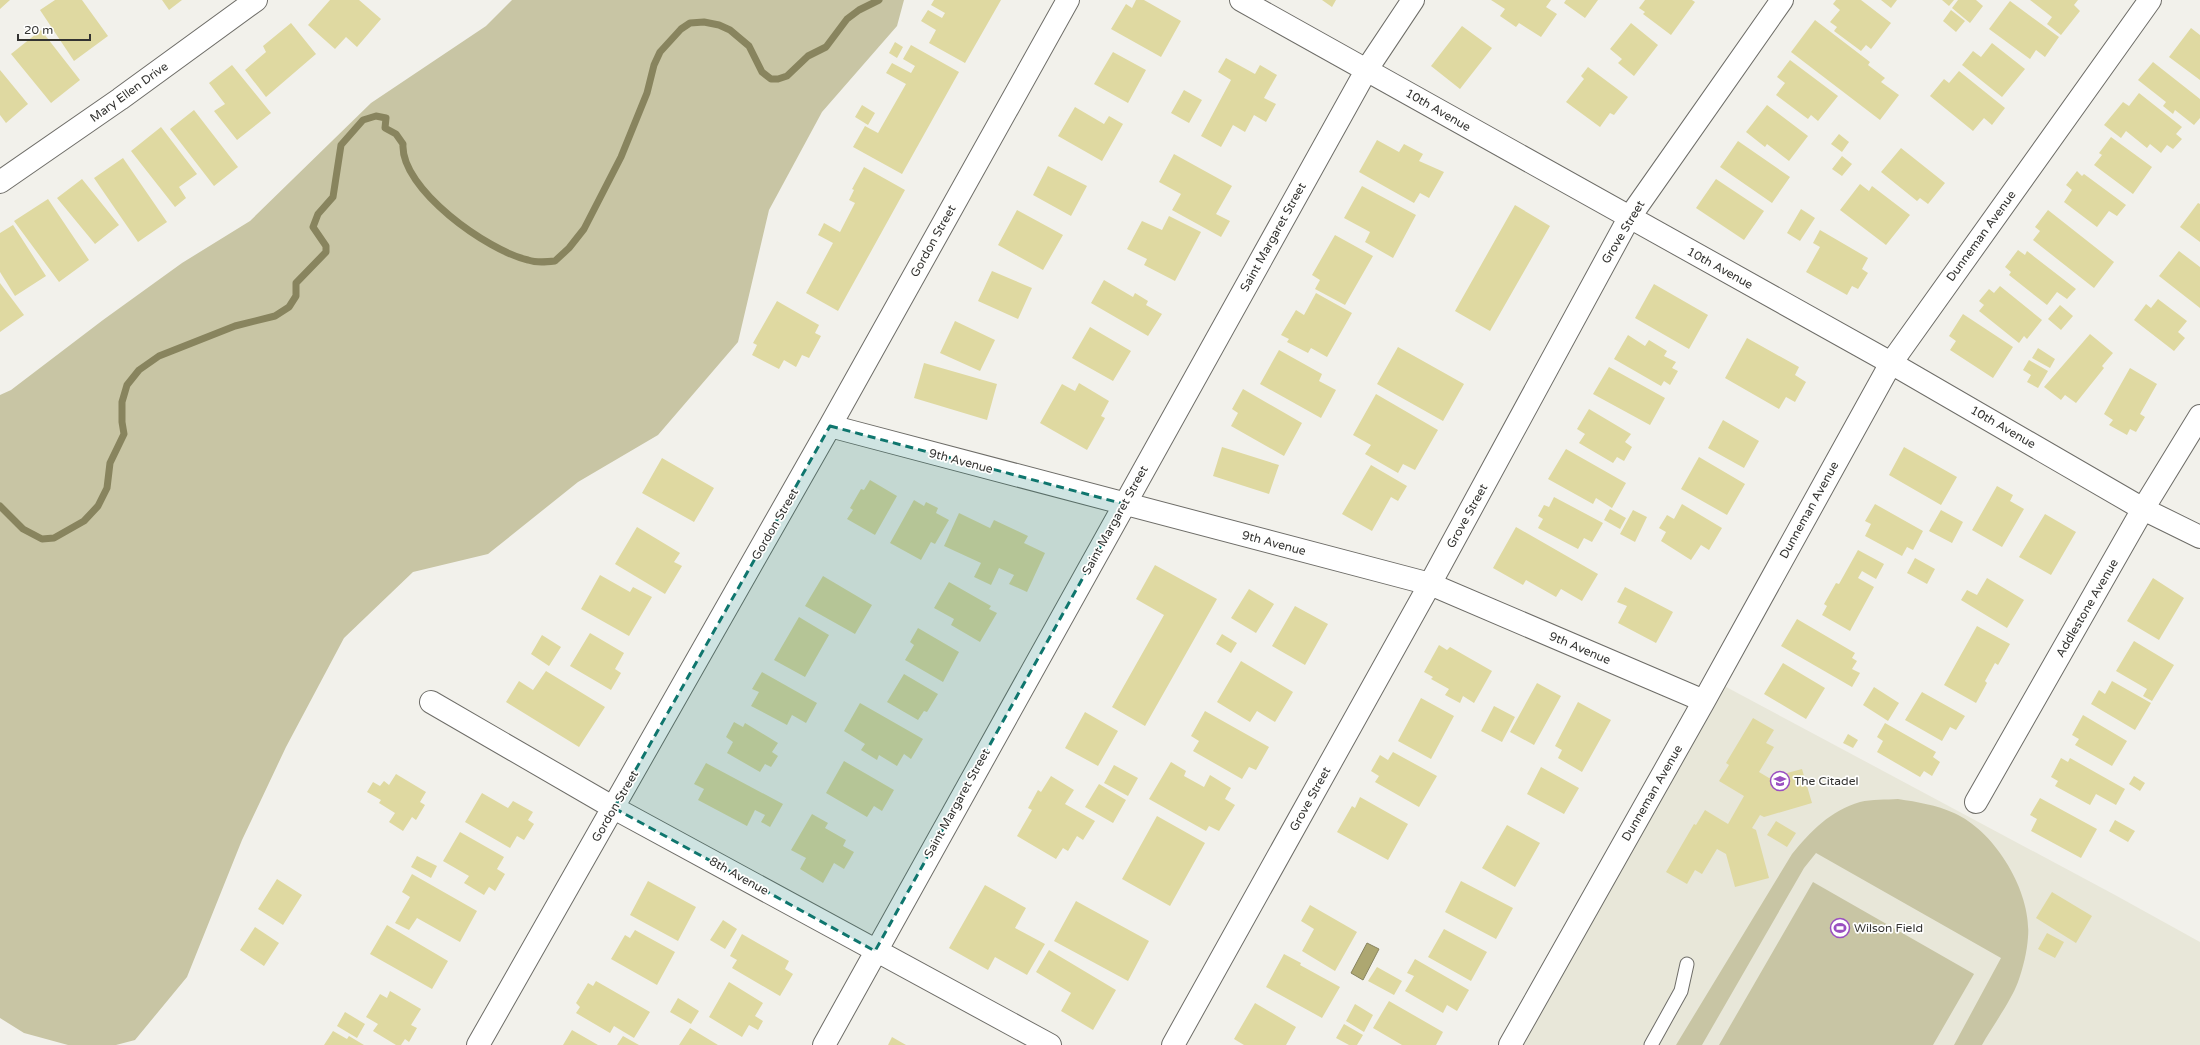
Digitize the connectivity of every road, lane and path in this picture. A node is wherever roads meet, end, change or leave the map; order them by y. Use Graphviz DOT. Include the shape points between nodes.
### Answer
graph roads {
  1 [pos="256,0"];
  2 [pos="1068,0"];
  3 [pos="1241,0"];
  4 [pos="1413,0"];
  5 [pos="1782,0"];
  6 [pos="2150,0"];
  7 [pos="1367,69"];
  8 [pos="0,182"];
  9 [pos="1629,218"];
  10 [pos="1891,362"];
  11 [pos="2200,416"];
  12 [pos="830,426"];
  13 [pos="1124,504"];
  14 [pos="2143,509"];
  15 [pos="2200,537"];
  16 [pos="1430,584"];
  17 [pos="1704,701"];
  18 [pos="431,702"];
  19 [pos="1976,802"];
  20 [pos="614,808"];
  21 [pos="875,951"];
  22 [pos="1686,964"];
  23 [pos="478,1045"];
  24 [pos="824,1045"];
  25 [pos="1050,1045"];
  26 [pos="1173,1045"];
  27 [pos="1510,1045"];
  28 [pos="1650,1045"];
  1 -- 8 [label="street, Mary Ellen Drive"];
  2 -- 12 [label="street, Gordon Street"];
  3 -- 7 [label="street, 10th Avenue"];
  4 -- 7 [label="street, Saint Margaret Street"];
  5 -- 9 [label="street, Grove Street"];
  6 -- 10 [label="street, Dunneman Avenue"];
  7 -- 9 [label="street, 10th Avenue"];
  7 -- 13 [label="street, Saint Margaret Street"];
  9 -- 10 [label="street, 10th Avenue"];
  9 -- 16 [label="street, Grove Street"];
  10 -- 14 [label="street, 10th Avenue"];
  10 -- 17 [label="street, Dunneman Avenue"];
  11 -- 14 [label="street, Addlestone Avenue"];
  12 -- 13 [label="street, 9th Avenue"];
  12 -- 20 [label="street, Gordon Street"];
  13 -- 16 [label="street, 9th Avenue"];
  13 -- 21 [label="street, Saint Margaret Street"];
  14 -- 15 [label="street, 10th Avenue"];
  14 -- 19 [label="street, Addlestone Avenue"];
  16 -- 17 [label="street, 9th Avenue"];
  16 -- 26 [label="street, Grove Street"];
  17 -- 27 [label="street, Dunneman Avenue"];
  18 -- 20 [label="street, 8th Avenue"];
  20 -- 21 [label="street, 8th Avenue"];
  20 -- 23 [label="street, Gordon Street"];
  21 -- 24 [label="street, Saint Margaret Street"];
  21 -- 25 [label="street, 8th Avenue"];
  22 -- 28 [label="lane" via="1681,991"];
}
